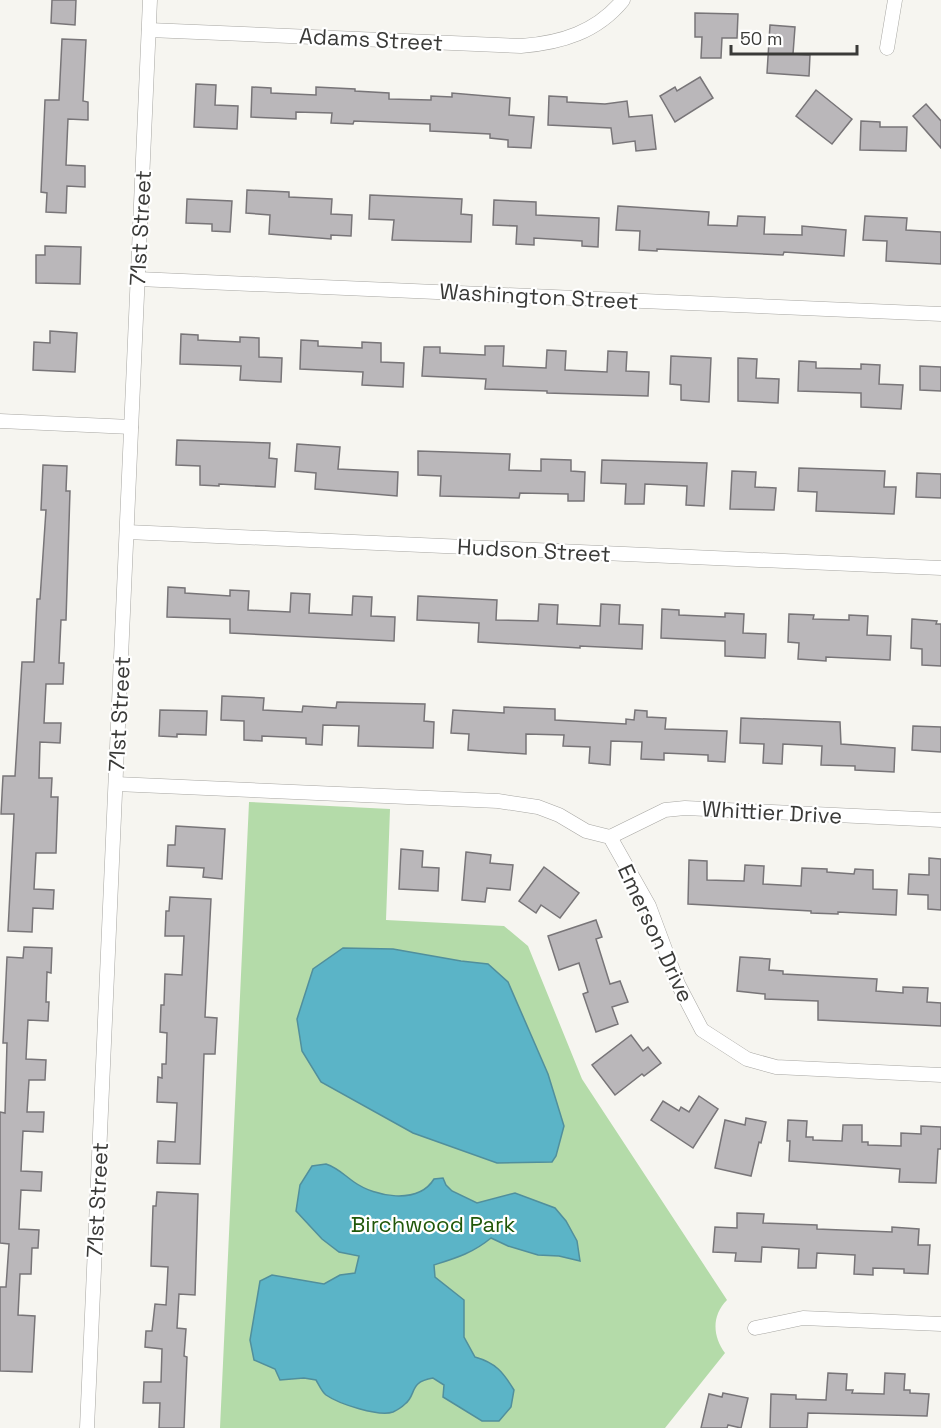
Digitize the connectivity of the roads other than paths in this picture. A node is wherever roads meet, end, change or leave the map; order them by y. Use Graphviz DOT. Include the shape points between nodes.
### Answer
graph roads {
  1 [pos="150,0"];
  2 [pos="623,0"];
  3 [pos="895,0"];
  4 [pos="149,30"];
  5 [pos="887,48"];
  6 [pos="138,279"];
  7 [pos="941,314"];
  8 [pos="0,421"];
  9 [pos="131,427"];
  10 [pos="127,532"];
  11 [pos="941,568"];
  12 [pos="116,784"];
  13 [pos="941,820"];
  14 [pos="610,837"];
  15 [pos="941,1075"];
  16 [pos="941,1324"];
  17 [pos="754,1328"];
  18 [pos="87,1428"];
  1 -- 4 [label="street, 71st Street"];
  2 -- 4 [label="street, Adams Street" via="591,29 521,46"];
  3 -- 5 [label="street"];
  4 -- 6 [label="street, 71st Street"];
  6 -- 7 [label="street, Washington Street"];
  6 -- 9 [label="street, 71st Street"];
  8 -- 9 [label="street"];
  9 -- 10 [label="street, 71st Street"];
  10 -- 11 [label="street, Hudson Street"];
  10 -- 12 [label="street, 71st Street"];
  12 -- 14 [label="street, Emerson Drive" via="498,801 538,807 586,831"];
  12 -- 18 [label="street, 71st Street"];
  13 -- 14 [label="street, Whittier Drive" via="685,808 665,810"];
  14 -- 15 [label="street, Emerson Drive" via="649,906 678,984 702,1030 747,1059 776,1067"];
  16 -- 17 [label="street" via="803,1318"];
}
